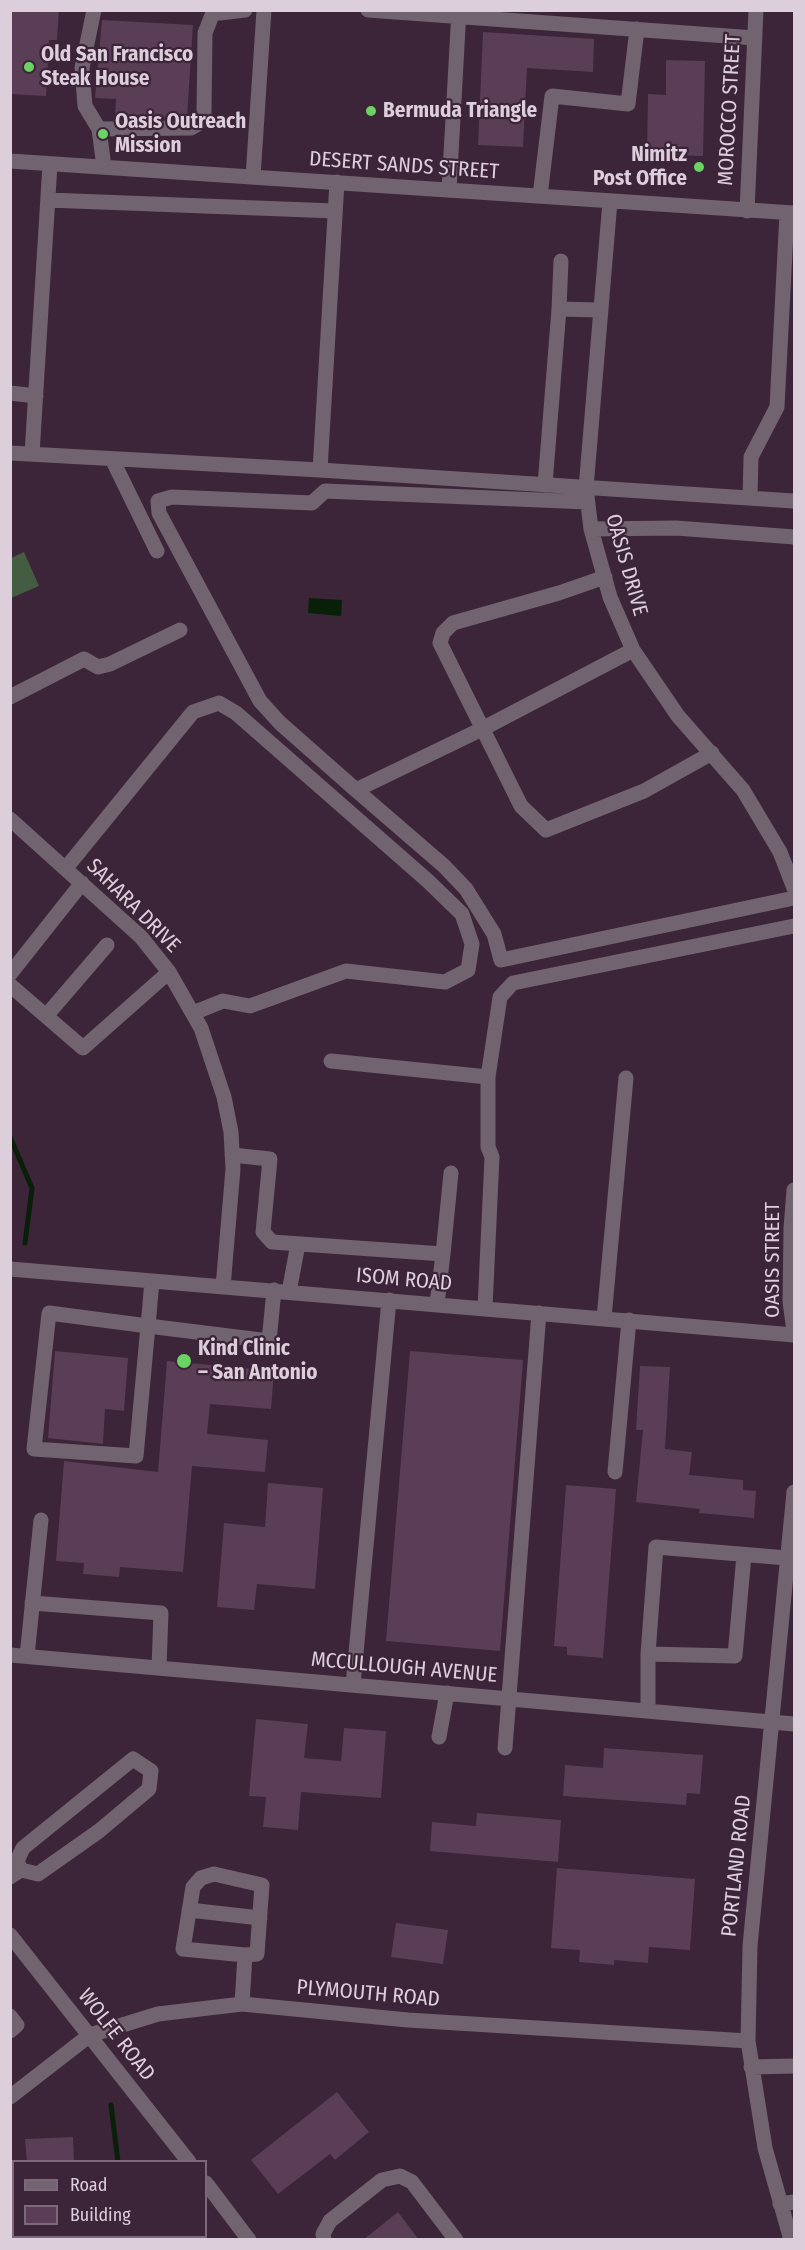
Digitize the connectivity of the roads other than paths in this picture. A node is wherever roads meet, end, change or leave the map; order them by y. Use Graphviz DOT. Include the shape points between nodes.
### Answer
graph roads {
  1 [pos="94,10"];
  2 [pos="215,10"];
  3 [pos="245,10"];
  4 [pos="264,10"];
  5 [pos="368,10"];
  6 [pos="756,10"];
  7 [pos="459,14"];
  8 [pos="637,29"];
  9 [pos="755,38"];
  10 [pos="99,129"];
  11 [pos="10,161"];
  12 [pos="50,164"];
  13 [pos="104,167"];
  14 [pos="253,177"];
  15 [pos="337,182"];
  16 [pos="449,190"];
  17 [pos="540,196"];
  18 [pos="48,200"];
  19 [pos="610,201"];
  20 [pos="747,211"];
  21 [pos="335,212"];
  22 [pos="791,213"];
  23 [pos="561,261"];
  24 [pos="559,309"];
  25 [pos="600,310"];
  26 [pos="10,393"];
  27 [pos="36,396"];
  28 [pos="10,453"];
  29 [pos="32,454"];
  30 [pos="112,459"];
  31 [pos="320,470"];
  32 [pos="545,485"];
  33 [pos="587,495"];
  34 [pos="750,498"];
  35 [pos="795,501"];
  36 [pos="591,529"];
  37 [pos="795,537"];
  38 [pos="157,551"];
  39 [pos="604,577"];
  40 [pos="180,630"];
  41 [pos="633,650"];
  42 [pos="10,696"];
  43 [pos="482,729"];
  44 [pos="712,753"];
  45 [pos="356,790"];
  46 [pos="10,819"];
  47 [pos="66,868"];
  48 [pos="82,883"];
  49 [pos="794,889"];
  50 [pos="795,926"];
  51 [pos="107,945"];
  52 [pos="169,972"];
  53 [pos="10,974"];
  54 [pos="10,985"];
  55 [pos="193,1013"];
  56 [pos="46,1016"];
  57 [pos="331,1061"];
  58 [pos="488,1077"];
  59 [pos="626,1078"];
  60 [pos="232,1155"];
  61 [pos="451,1173"];
  62 [pos="795,1190"];
  63 [pos="793,1229"];
  64 [pos="298,1244"];
  65 [pos="443,1254"];
  66 [pos="10,1269"];
  67 [pos="152,1281"];
  68 [pos="223,1287"];
  69 [pos="282,1291"];
  70 [pos="389,1300"];
  71 [pos="437,1304"];
  72 [pos="485,1308"];
  73 [pos="539,1313"];
  74 [pos="604,1318"];
  75 [pos="629,1320"];
  76 [pos="148,1326"];
  77 [pos="795,1333"];
  78 [pos="615,1472"];
  79 [pos="794,1494"];
  80 [pos="41,1520"];
  81 [pos="744,1555"];
  82 [pos="787,1558"];
  83 [pos="32,1604"];
  84 [pos="648,1654"];
  85 [pos="10,1655"];
  86 [pos="27,1656"];
  87 [pos="159,1668"];
  88 [pos="353,1685"];
  89 [pos="447,1693"];
  90 [pos="509,1699"];
  91 [pos="648,1711"];
  92 [pos="772,1722"];
  93 [pos="795,1724"];
  94 [pos="439,1737"];
  95 [pos="505,1748"];
  96 [pos="16,1873"];
  97 [pos="189,1910"];
  98 [pos="260,1918"];
  99 [pos="10,1935"];
  100 [pos="245,1955"];
  101 [pos="242,2004"];
  102 [pos="10,2016"];
  103 [pos="10,2031"];
  104 [pos="90,2035"];
  105 [pos="748,2041"];
  106 [pos="795,2066"];
  107 [pos="751,2067"];
  108 [pos="10,2097"];
  109 [pos="187,2160"];
  110 [pos="207,2184"];
  111 [pos="787,2203"];
  112 [pos="249,2240"];
  113 [pos="324,2240"];
  114 [pos="456,2240"];
  115 [pos="791,2240"];
  1 -- 10 [label="street" via="82,68 85,106"];
  2 -- 3 [label="street"];
  2 -- 10 [label="street" via="205,33 204,113 198,124 191,128"];
  4 -- 14 [label="street"];
  5 -- 7 [label="street"];
  6 -- 9 [label="street, MOROCCO STREET"];
  7 -- 8 [label="street"];
  7 -- 16 [label="street"];
  8 -- 9 [label="street"];
  8 -- 17 [label="street" via="628,104 552,96"];
  9 -- 20 [label="street, MOROCCO STREET"];
  10 -- 13 [label="street"];
  11 -- 12 [label="street, DESERT SANDS STREET"];
  12 -- 13 [label="street, DESERT SANDS STREET"];
  12 -- 18 [label="street"];
  13 -- 14 [label="street, DESERT SANDS STREET"];
  14 -- 15 [label="street, DESERT SANDS STREET"];
  15 -- 16 [label="street, DESERT SANDS STREET"];
  15 -- 21 [label="street"];
  16 -- 17 [label="street, DESERT SANDS STREET"];
  17 -- 19 [label="street, DESERT SANDS STREET"];
  18 -- 21 [label="street"];
  18 -- 27 [label="street"];
  19 -- 20 [label="street, DESERT SANDS STREET"];
  19 -- 25 [label="street, OASIS DRIVE"];
  20 -- 22 [label="street, DESERT SANDS STREET"];
  21 -- 31 [label="street"];
  22 -- 34 [label="street" via="777,407 751,457"];
  23 -- 24 [label="street"];
  24 -- 25 [label="street"];
  24 -- 32 [label="street"];
  25 -- 33 [label="street, OASIS DRIVE"];
  26 -- 27 [label="street"];
  27 -- 29 [label="street"];
  28 -- 29 [label="street"];
  29 -- 30 [label="street"];
  30 -- 31 [label="street"];
  30 -- 38 [label="street"];
  31 -- 32 [label="street"];
  32 -- 33 [label="street"];
  33 -- 34 [label="street"];
  33 -- 36 [label="street, OASIS DRIVE"];
  33 -- 45 [label="street" via="325,491 312,503 172,497 158,501 159,513 260,701"];
  34 -- 35 [label="street"];
  36 -- 37 [label="street" via="676,528"];
  36 -- 39 [label="street, OASIS DRIVE"];
  39 -- 41 [label="street, OASIS DRIVE"];
  39 -- 43 [label="street" via="453,623 443,633 440,643"];
  40 -- 42 [label="street" via="110,664 98,667 84,659"];
  41 -- 43 [label="street"];
  41 -- 44 [label="street, OASIS DRIVE" via="678,716"];
  43 -- 44 [label="street" via="521,806 546,830 644,791"];
  43 -- 45 [label="street"];
  44 -- 49 [label="street, OASIS DRIVE" via="763,820"];
  45 -- 49 [label="street" via="466,889 494,934 501,960"];
  46 -- 47 [label="street, SAHARA DRIVE"];
  47 -- 48 [label="street, SAHARA DRIVE"];
  47 -- 55 [label="street" via="193,712 219,703 236,713 428,880 462,914 472,944 468,970 445,982 346,971 250,1006 223,1001"];
  48 -- 52 [label="street, SAHARA DRIVE" via="141,938"];
  48 -- 53 [label="street"];
  50 -- 58 [label="street" via="513,983 500,997"];
  51 -- 56 [label="street"];
  52 -- 55 [label="street, SAHARA DRIVE"];
  52 -- 56 [label="street" via="83,1048"];
  54 -- 56 [label="street"];
  55 -- 60 [label="street, SAHARA DRIVE" via="215,1062"];
  57 -- 58 [label="street"];
  58 -- 72 [label="street" via="492,1157"];
  59 -- 74 [label="street"];
  60 -- 64 [label="street" via="270,1159 263,1232 272,1242"];
  60 -- 68 [label="street, SAHARA DRIVE"];
  61 -- 65 [label="street"];
  62 -- 63 [label="street, OASIS STREET"];
  63 -- 77 [label="street, OASIS STREET" via="790,1302"];
  64 -- 65 [label="street"];
  64 -- 69 [label="street"];
  65 -- 71 [label="street"];
  66 -- 67 [label="street, ISOM ROAD"];
  67 -- 68 [label="street, ISOM ROAD"];
  67 -- 76 [label="street"];
  68 -- 69 [label="street, ISOM ROAD"];
  69 -- 70 [label="street, ISOM ROAD"];
  69 -- 76 [label="street" via="269,1341"];
  70 -- 71 [label="street, ISOM ROAD"];
  70 -- 88 [label="street"];
  71 -- 72 [label="street, ISOM ROAD"];
  72 -- 73 [label="street, ISOM ROAD"];
  73 -- 74 [label="street, ISOM ROAD"];
  73 -- 90 [label="street"];
  74 -- 75 [label="street, ISOM ROAD"];
  75 -- 77 [label="street, ISOM ROAD"];
  75 -- 78 [label="street"];
  76 -- 76 [label="street" via="136,1456 34,1449 49,1313"];
  79 -- 82 [label="street, PORTLAND ROAD"];
  80 -- 83 [label="street"];
  81 -- 82 [label="street"];
  81 -- 84 [label="street" via="735,1656"];
  81 -- 84 [label="street" via="656,1547"];
  82 -- 92 [label="street, PORTLAND ROAD"];
  83 -- 86 [label="street"];
  83 -- 87 [label="street" via="161,1613"];
  84 -- 91 [label="street"];
  85 -- 86 [label="street, MCCULLOUGH AVENUE"];
  86 -- 87 [label="street, MCCULLOUGH AVENUE"];
  87 -- 88 [label="street, MCCULLOUGH AVENUE"];
  88 -- 89 [label="street, MCCULLOUGH AVENUE"];
  89 -- 90 [label="street, MCCULLOUGH AVENUE"];
  89 -- 94 [label="street"];
  90 -- 91 [label="street, MCCULLOUGH AVENUE"];
  90 -- 95 [label="street"];
  91 -- 92 [label="street, MCCULLOUGH AVENUE"];
  92 -- 93 [label="street, MCCULLOUGH AVENUE"];
  92 -- 105 [label="street, PORTLAND ROAD" via="750,1947"];
  96 -- 96 [label="street" via="38,1874 99,1831 149,1789 151,1771 133,1759 23,1848"];
  97 -- 98 [label="street"];
  97 -- 98 [label="street" via="193,1887 201,1878 214,1874 262,1885"];
  97 -- 100 [label="street" via="183,1949"];
  98 -- 100 [label="street" via="257,1954"];
  99 -- 104 [label="street, WOLFE ROAD"];
  100 -- 101 [label="street"];
  101 -- 104 [label="street, PLYMOUTH ROAD" via="158,2014"];
  101 -- 105 [label="street, PLYMOUTH ROAD" via="408,2020"];
  102 -- 103 [label="street" via="17,2025"];
  104 -- 108 [label="street, PLYMOUTH ROAD"];
  104 -- 109 [label="street, WOLFE ROAD"];
  105 -- 107 [label="street, PORTLAND ROAD"];
  106 -- 107 [label="street"];
  107 -- 111 [label="street, PORTLAND ROAD" via="765,2148"];
  110 -- 112 [label="street"];
  111 -- 115 [label="street, PORTLAND ROAD"];
  113 -- 114 [label="street" via="330,2221 382,2181 400,2176 412,2182"];
}
